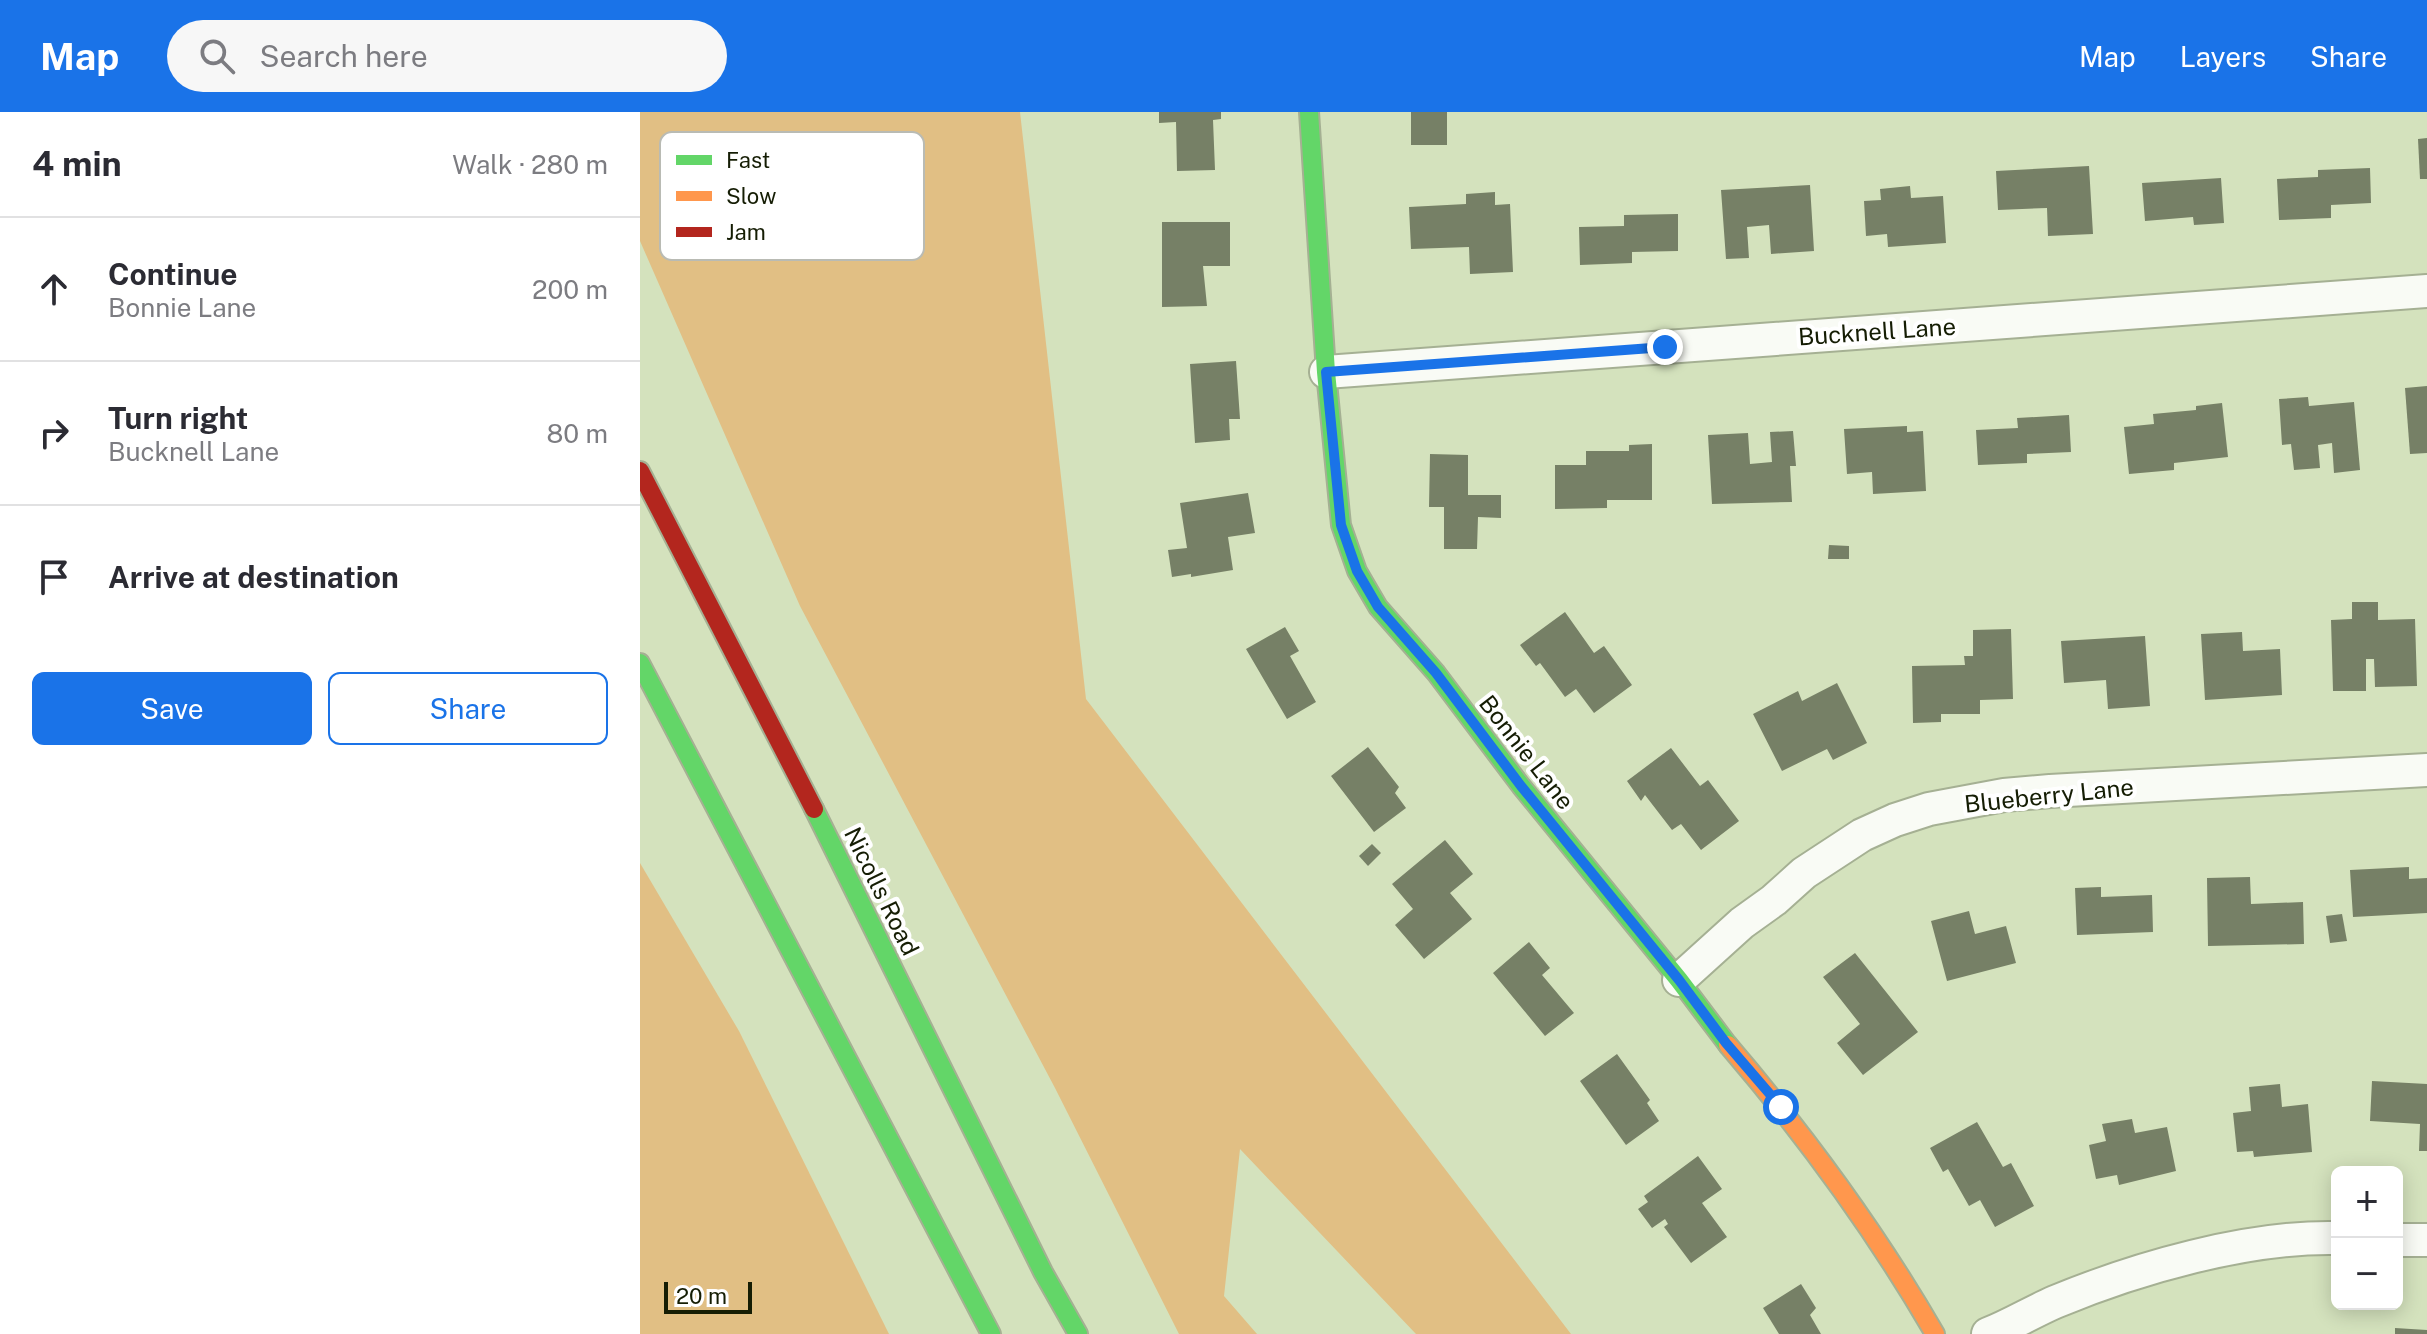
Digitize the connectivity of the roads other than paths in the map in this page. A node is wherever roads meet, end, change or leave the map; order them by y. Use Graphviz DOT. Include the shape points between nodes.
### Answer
graph roads {
  1 [pos="1309,112"];
  2 [pos="2427,291"];
  3 [pos="1326,372"];
  4 [pos="640,471"];
  5 [pos="640,663"];
  6 [pos="2427,770"];
  7 [pos="1679,980"];
  8 [pos="2331,1238"];
  9 [pos="2403,1240"];
  10 [pos="2427,1240"];
  11 [pos="991,1334"];
  12 [pos="1078,1334"];
  13 [pos="1935,1334"];
  14 [pos="1988,1334"];
  1 -- 3 [label="main road, Bonnie Lane"];
  2 -- 3 [label="street, Bucknell Lane"];
  3 -- 7 [label="main road, Bonnie Lane" via="1341,525 1357,571 1378,607"];
  4 -- 12 [label="main road, Nicolls Road"];
  5 -- 11 [label="main road"];
  6 -- 7 [label="street, Blueberry Lane" via="2050,791 1929,809 1862,835 1804,873"];
  7 -- 13 [label="main road, Bonnie Lane" via="1852,1204"];
  8 -- 14 [label="street" via="2309,1237 2170,1262 2052,1303"];
  9 -- 10 [label="street"];
}
